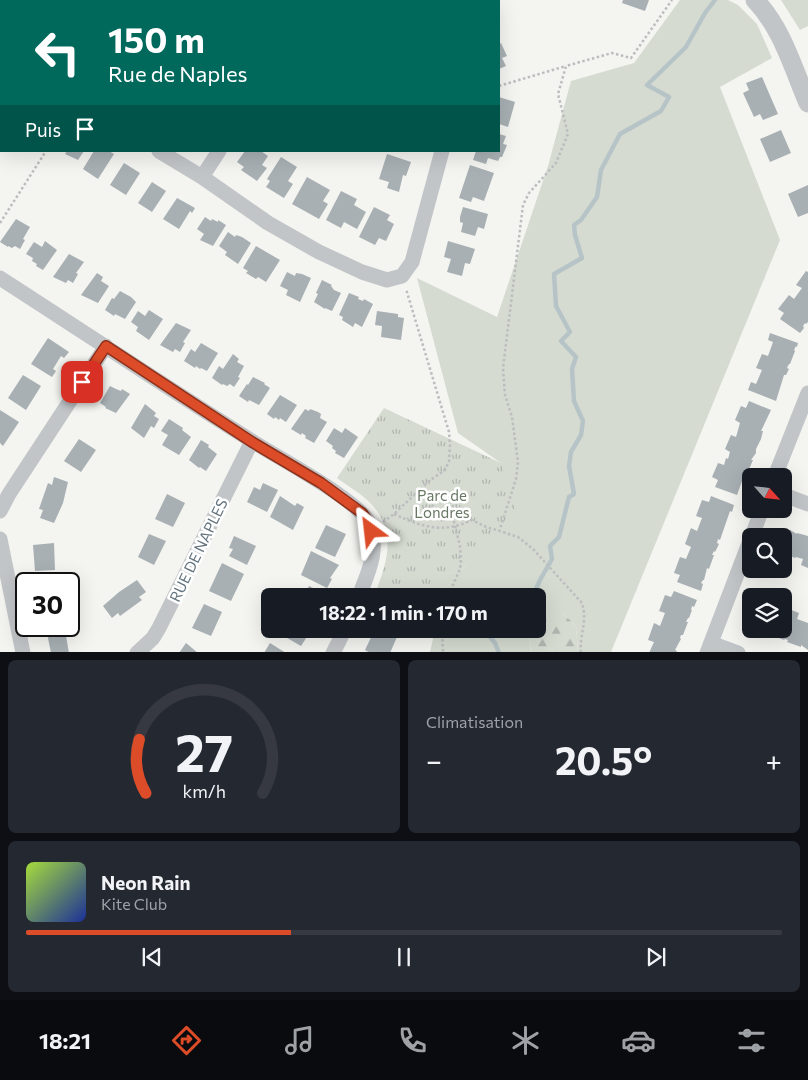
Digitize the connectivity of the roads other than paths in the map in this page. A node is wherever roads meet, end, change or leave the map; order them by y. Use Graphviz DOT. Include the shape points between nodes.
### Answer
graph roads {
  1 [pos="755,0"];
  2 [pos="808,103"];
  3 [pos="161,152"];
  4 [pos="218,152"];
  5 [pos="442,152"];
  6 [pos="202,177"];
  7 [pos="0,278"];
  8 [pos="106,346"];
  9 [pos="808,393"];
  10 [pos="252,442"];
  11 [pos="778,468"];
  12 [pos="792,497"];
  13 [pos="808,504"];
  14 [pos="0,511"];
  15 [pos="0,539"];
  16 [pos="742,563"];
  17 [pos="362,588"];
  18 [pos="340,638"];
  19 [pos="709,648"];
  20 [pos="23,652"];
  21 [pos="137,652"];
  22 [pos="332,652"];
  23 [pos="738,652"];
  1 -- 2 [label="street" via="777,30"];
  3 -- 6 [label="street"];
  4 -- 6 [label="street"];
  5 -- 6 [label="street" via="412,262 402,276 388,280 319,252 268,224"];
  7 -- 8 [label="street"];
  8 -- 10 [label="street"];
  8 -- 14 [label="street"];
  9 -- 11 [label="street"];
  10 -- 17 [label="street" via="321,483 362,513 369,523 374,546"];
  10 -- 21 [label="street, RUE DE NAPLES" via="159,628"];
  12 -- 13 [label="street"];
  15 -- 20 [label="street"];
  16 -- 19 [label="street"];
  18 -- 22 [label="street"];
  19 -- 23 [label="street"];
}
